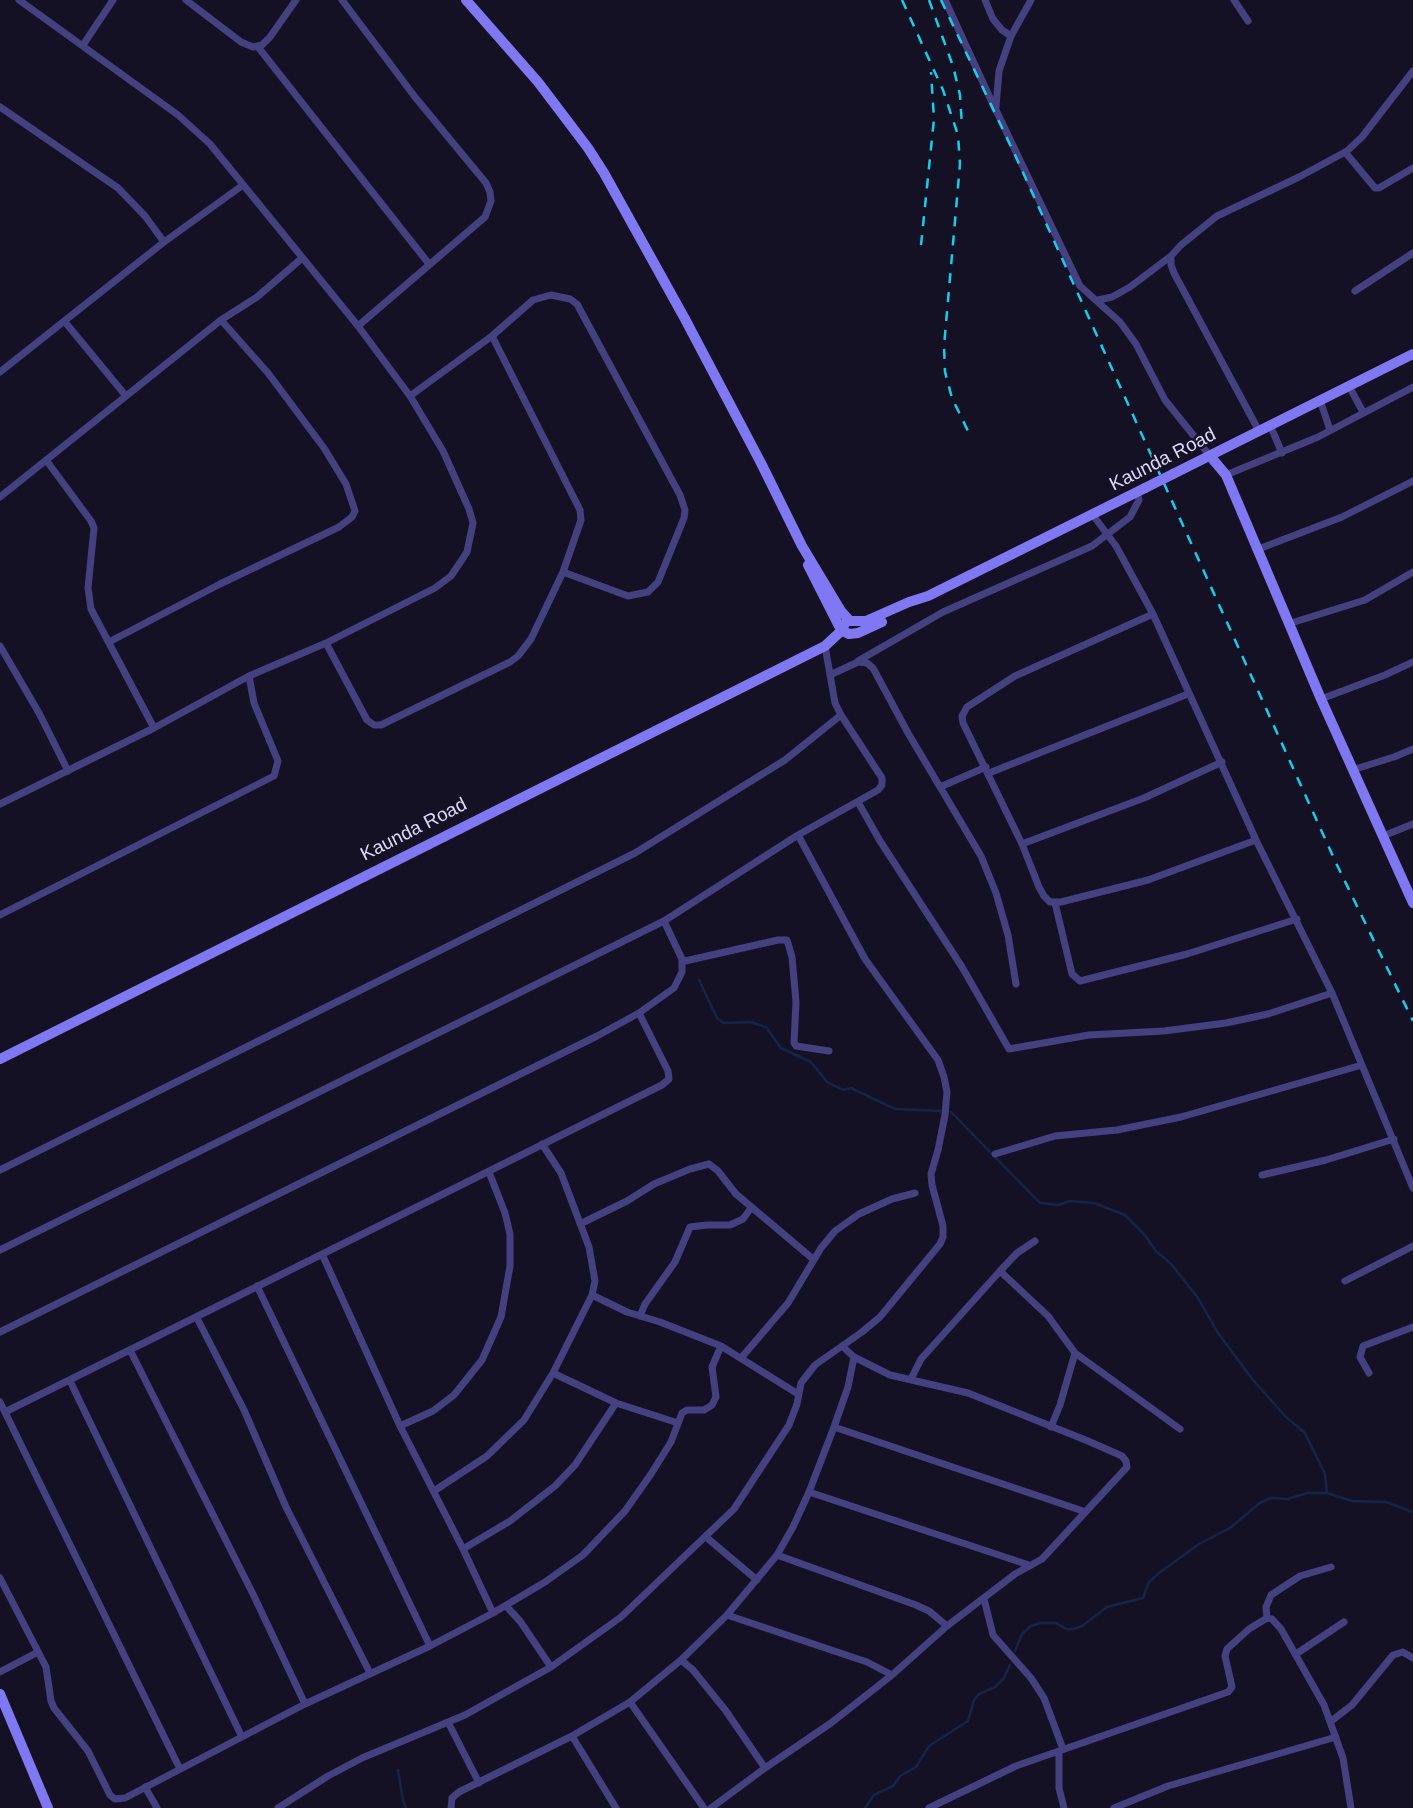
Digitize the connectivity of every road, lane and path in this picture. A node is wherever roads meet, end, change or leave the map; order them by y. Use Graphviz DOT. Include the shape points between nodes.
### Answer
graph roads {
  1 [pos="19,0"];
  2 [pos="113,0"];
  3 [pos="186,0"];
  4 [pos="296,0"];
  5 [pos="342,0"];
  6 [pos="466,0"];
  7 [pos="945,0"];
  8 [pos="985,0"];
  9 [pos="1031,0"];
  10 [pos="1234,0"];
  11 [pos="1248,21"];
  12 [pos="1011,37"];
  13 [pos="83,45"];
  14 [pos="258,47"];
  15 [pos="1413,71"];
  16 [pos="0,107"];
  17 [pos="996,110"];
  18 [pos="1345,152"];
  19 [pos="1413,168"];
  20 [pos="243,185"];
  21 [pos="164,242"];
  22 [pos="1413,253"];
  23 [pos="1171,256"];
  24 [pos="301,259"];
  25 [pos="429,264"];
  26 [pos="1355,291"];
  27 [pos="1098,300"];
  28 [pos="221,320"];
  29 [pos="65,322"];
  30 [pos="358,326"];
  31 [pos="492,336"];
  32 [pos="1413,354"];
  33 [pos="0,372"];
  34 [pos="1349,386"];
  35 [pos="1413,387"];
  36 [pos="126,396"];
  37 [pos="410,396"];
  38 [pos="1320,400"];
  39 [pos="1363,412"];
  40 [pos="1270,425"];
  41 [pos="1259,430"];
  42 [pos="1330,430"];
  43 [pos="1282,453"];
  44 [pos="1210,456"];
  45 [pos="46,460"];
  46 [pos="1226,475"];
  47 [pos="1413,481"];
  48 [pos="1141,490"];
  49 [pos="0,498"];
  50 [pos="1092,514"];
  51 [pos="1107,535"];
  52 [pos="1256,550"];
  53 [pos="563,572"];
  54 [pos="1413,572"];
  55 [pos="928,596"];
  56 [pos="1153,614"];
  57 [pos="841,616"];
  58 [pos="1289,624"];
  59 [pos="841,630"];
  60 [pos="109,642"];
  61 [pos="326,643"];
  62 [pos="0,646"];
  63 [pos="825,646"];
  64 [pos="858,662"];
  65 [pos="1413,662"];
  66 [pos="830,675"];
  67 [pos="249,676"];
  68 [pos="1188,694"];
  69 [pos="1321,699"];
  70 [pos="841,715"];
  71 [pos="154,728"];
  72 [pos="1413,749"];
  73 [pos="1222,762"];
  74 [pos="987,770"];
  75 [pos="1352,770"];
  76 [pos="68,771"];
  77 [pos="940,787"];
  78 [pos="858,802"];
  79 [pos="0,804"];
  80 [pos="1413,824"];
  81 [pos="798,835"];
  82 [pos="1383,836"];
  83 [pos="1256,840"];
  84 [pos="1022,844"];
  85 [pos="1055,903"];
  86 [pos="1413,903"];
  87 [pos="0,915"];
  88 [pos="1297,919"];
  89 [pos="664,921"];
  90 [pos="682,959"];
  91 [pos="1017,984"];
  92 [pos="1332,993"];
  93 [pos="639,1013"];
  94 [pos="830,1051"];
  95 [pos="0,1059"];
  96 [pos="1362,1065"];
  97 [pos="1394,1139"];
  98 [pos="542,1144"];
  99 [pos="995,1154"];
  100 [pos="0,1170"];
  101 [pos="489,1172"];
  102 [pos="1262,1175"];
  103 [pos="1413,1188"];
  104 [pos="915,1193"];
  105 [pos="751,1208"];
  106 [pos="580,1224"];
  107 [pos="1035,1241"];
  108 [pos="1413,1246"];
  109 [pos="0,1250"];
  110 [pos="322,1254"];
  111 [pos="813,1259"];
  112 [pos="1000,1271"];
  113 [pos="1345,1281"];
  114 [pos="257,1286"];
  115 [pos="592,1295"];
  116 [pos="640,1316"];
  117 [pos="197,1318"];
  118 [pos="1413,1327"];
  119 [pos="0,1332"];
  120 [pos="721,1346"];
  121 [pos="842,1346"];
  122 [pos="130,1350"];
  123 [pos="1075,1353"];
  124 [pos="743,1357"];
  125 [pos="854,1357"];
  126 [pos="553,1373"];
  127 [pos="1369,1373"];
  128 [pos="911,1379"];
  129 [pos="70,1381"];
  130 [pos="798,1394"];
  131 [pos="0,1402"];
  132 [pos="616,1403"];
  133 [pos="5,1412"];
  134 [pos="678,1423"];
  135 [pos="400,1426"];
  136 [pos="835,1427"];
  137 [pos="1051,1427"];
  138 [pos="1180,1429"];
  139 [pos="434,1491"];
  140 [pos="809,1492"];
  141 [pos="1083,1511"];
  142 [pos="706,1537"];
  143 [pos="463,1549"];
  144 [pos="777,1555"];
  145 [pos="1029,1565"];
  146 [pos="1331,1567"];
  147 [pos="0,1578"];
  148 [pos="757,1580"];
  149 [pos="984,1599"];
  150 [pos="506,1605"];
  151 [pos="493,1613"];
  152 [pos="727,1615"];
  153 [pos="1267,1618"];
  154 [pos="1344,1622"];
  155 [pos="947,1626"];
  156 [pos="430,1646"];
  157 [pos="38,1652"];
  158 [pos="1296,1654"];
  159 [pos="1413,1657"];
  160 [pos="681,1660"];
  161 [pos="551,1667"];
  162 [pos="0,1672"];
  163 [pos="370,1673"];
  164 [pos="892,1675"];
  165 [pos="0,1694"];
  166 [pos="630,1702"];
  167 [pos="305,1704"];
  168 [pos="448,1722"];
  169 [pos="1330,1722"];
  170 [pos="242,1737"];
  171 [pos="572,1737"];
  172 [pos="1336,1737"];
  173 [pos="1061,1750"];
  174 [pos="765,1768"];
  175 [pos="180,1769"];
  176 [pos="479,1783"];
  177 [pos="145,1787"];
  178 [pos="48,1808"];
  179 [pos="157,1808"];
  180 [pos="278,1808"];
  181 [pos="451,1808"];
  182 [pos="616,1808"];
  183 [pos="704,1808"];
  184 [pos="711,1808"];
  185 [pos="929,1808"];
  186 [pos="1064,1808"];
  187 [pos="1114,1808"];
  188 [pos="1351,1808"];
  1 -- 13 [label="street"];
  2 -- 13 [label="street"];
  3 -- 14 [label="street" via="242,42"];
  4 -- 14 [label="street"];
  5 -- 25 [label="street" via="490,192 491,207 485,217"];
  6 -- 57 [label="street" via="538,82 604,173"];
  7 -- 17 [label="street"];
  8 -- 12 [label="street" via="993,19"];
  9 -- 12 [label="street"];
  10 -- 11 [label="street"];
  12 -- 17 [label="street" via="999,71"];
  13 -- 20 [label="street" via="194,127"];
  14 -- 25 [label="street"];
  15 -- 18 [label="street"];
  16 -- 21 [label="street" via="118,188"];
  17 -- 27 [label="street" via="1080,286"];
  18 -- 19 [label="street" via="1375,188"];
  18 -- 23 [label="street" via="1217,216"];
  20 -- 21 [label="street"];
  20 -- 24 [label="street"];
  21 -- 29 [label="street"];
  22 -- 26 [label="street"];
  23 -- 27 [label="street" via="1130,287"];
  23 -- 41 [label="street" via="1174,273"];
  24 -- 28 [label="street" via="257,297"];
  24 -- 30 [label="street"];
  25 -- 30 [label="street"];
  27 -- 44 [label="street" via="1136,344 1165,400"];
  28 -- 36 [label="street"];
  28 -- 60 [label="street" via="324,447 351,494 355,511 340,527"];
  29 -- 33 [label="street"];
  29 -- 36 [label="street"];
  30 -- 37 [label="street"];
  31 -- 37 [label="street"];
  31 -- 53 [label="street" via="580,510 581,520"];
  31 -- 53 [label="street" via="533,300 551,295 577,304 683,503 684,518 658,582 648,592 628,596"];
  32 -- 34 [label="street, Kaunda Road"];
  34 -- 38 [label="street, Kaunda Road"];
  34 -- 39 [label="street"];
  35 -- 39 [label="street"];
  36 -- 45 [label="street"];
  37 -- 61 [label="street" via="443,451 469,509 473,523 467,552 451,576 435,588"];
  38 -- 40 [label="street, Kaunda Road"];
  38 -- 42 [label="street"];
  39 -- 42 [label="street"];
  40 -- 41 [label="street, Kaunda Road"];
  40 -- 43 [label="street"];
  41 -- 44 [label="street, Kaunda Road"];
  42 -- 43 [label="street"];
  43 -- 46 [label="street"];
  44 -- 46 [label="street"];
  44 -- 48 [label="street, Kaunda Road, bridge"];
  45 -- 49 [label="street"];
  45 -- 60 [label="street" via="94,528 88,588 91,609"];
  46 -- 52 [label="street"];
  47 -- 52 [label="street" via="1342,517"];
  48 -- 50 [label="street, Kaunda Road"];
  48 -- 51 [label="street" via="1130,517"];
  50 -- 51 [label="street"];
  50 -- 55 [label="street, Kaunda Road"];
  51 -- 56 [label="street"];
  51 -- 64 [label="street" via="1092,546 936,615"];
  52 -- 58 [label="street"];
  53 -- 61 [label="street" via="518,656 381,725 367,720"];
  54 -- 58 [label="street" via="1365,600"];
  55 -- 57 [label="street, Kaunda Road" via="866,621"];
  55 -- 59 [label="street, Kaunda Road" via="859,633"];
  56 -- 68 [label="street"];
  56 -- 74 [label="street" via="1015,676 967,707 963,723"];
  57 -- 59 [label="street, Kaunda Road"];
  58 -- 69 [label="street"];
  59 -- 63 [label="street, Kaunda Road"];
  60 -- 71 [label="street"];
  61 -- 67 [label="street"];
  62 -- 76 [label="street"];
  63 -- 66 [label="street"];
  63 -- 95 [label="street, Kaunda Road"];
  64 -- 66 [label="street"];
  64 -- 77 [label="street" via="873,668"];
  65 -- 69 [label="street"];
  66 -- 70 [label="street"];
  67 -- 71 [label="street"];
  67 -- 87 [label="street" via="254,703 278,761 274,776"];
  68 -- 73 [label="street"];
  68 -- 74 [label="street"];
  69 -- 75 [label="street"];
  70 -- 78 [label="street" via="883,782"];
  70 -- 100 [label="street" via="785,760 635,853"];
  71 -- 76 [label="street"];
  72 -- 75 [label="street"];
  73 -- 83 [label="street"];
  73 -- 84 [label="street" via="1144,798"];
  74 -- 77 [label="street"];
  74 -- 84 [label="street"];
  75 -- 82 [label="street"];
  76 -- 79 [label="street"];
  77 -- 91 [label="street" via="989,874"];
  78 -- 81 [label="street"];
  78 -- 92 [label="street" via="1009,1049 1089,1035 1226,1023"];
  80 -- 82 [label="street"];
  81 -- 89 [label="street"];
  81 -- 121 [label="street" via="865,958 938,1060 947,1092 931,1174 943,1237 880,1317"];
  82 -- 86 [label="street"];
  83 -- 85 [label="street" via="1148,880"];
  83 -- 88 [label="street"];
  84 -- 85 [label="street" via="1044,897"];
  85 -- 88 [label="street" via="1072,974 1080,981"];
  88 -- 92 [label="street"];
  89 -- 90 [label="street"];
  89 -- 109 [label="street"];
  90 -- 93 [label="street" via="678,983"];
  90 -- 94 [label="street" via="787,940 796,1002 794,1043"];
  92 -- 96 [label="street"];
  93 -- 98 [label="street" via="669,1079"];
  93 -- 119 [label="street"];
  96 -- 97 [label="street"];
  96 -- 99 [label="street" via="1181,1117 1055,1136"];
  97 -- 102 [label="street"];
  97 -- 103 [label="street"];
  98 -- 101 [label="street"];
  98 -- 106 [label="street" via="561,1173"];
  101 -- 110 [label="street"];
  101 -- 135 [label="street" via="510,1234 501,1317 482,1360 454,1395"];
  104 -- 111 [label="street" via="859,1214 827,1240"];
  105 -- 106 [label="street" via="709,1164 654,1184"];
  105 -- 111 [label="street"];
  105 -- 116 [label="street" via="743,1219 730,1225 690,1227 675,1262"];
  106 -- 115 [label="street" via="593,1266"];
  107 -- 112 [label="street"];
  108 -- 113 [label="street"];
  110 -- 114 [label="street"];
  110 -- 135 [label="street"];
  111 -- 124 [label="street" via="788,1303"];
  112 -- 123 [label="street" via="1048,1316"];
  112 -- 128 [label="street" via="921,1359"];
  114 -- 117 [label="street"];
  114 -- 156 [label="street"];
  115 -- 116 [label="street"];
  115 -- 126 [label="street"];
  116 -- 120 [label="street"];
  117 -- 122 [label="street"];
  117 -- 163 [label="street"];
  118 -- 127 [label="street" via="1363,1346 1360,1357"];
  120 -- 124 [label="street"];
  120 -- 134 [label="street" via="712,1367 716,1397 712,1405 687,1410"];
  121 -- 125 [label="street"];
  121 -- 130 [label="street" via="815,1365"];
  122 -- 129 [label="street"];
  122 -- 167 [label="street"];
  123 -- 137 [label="street"];
  123 -- 138 [label="street"];
  124 -- 130 [label="street"];
  125 -- 128 [label="street" via="890,1375"];
  125 -- 136 [label="street"];
  126 -- 132 [label="street"];
  126 -- 139 [label="street" via="510,1434 475,1465"];
  128 -- 137 [label="street" via="968,1393"];
  129 -- 133 [label="street"];
  129 -- 170 [label="street"];
  130 -- 142 [label="street" via="789,1424 749,1487"];
  131 -- 133 [label="street"];
  132 -- 134 [label="street"];
  132 -- 143 [label="street" via="575,1465 555,1486"];
  133 -- 175 [label="street"];
  134 -- 150 [label="street" via="665,1454 625,1511 583,1555"];
  135 -- 139 [label="street"];
  136 -- 140 [label="street"];
  136 -- 141 [label="street"];
  137 -- 141 [label="street" via="1126,1461 1125,1471"];
  139 -- 143 [label="street"];
  140 -- 144 [label="street"];
  140 -- 145 [label="street"];
  141 -- 145 [label="street" via="1042,1559"];
  142 -- 148 [label="street"];
  142 -- 161 [label="street" via="621,1617"];
  143 -- 151 [label="street"];
  144 -- 148 [label="street"];
  144 -- 155 [label="street" via="916,1605"];
  145 -- 149 [label="street"];
  146 -- 153 [label="street" via="1300,1576 1271,1595"];
  147 -- 157 [label="street"];
  148 -- 152 [label="street"];
  149 -- 155 [label="street"];
  149 -- 173 [label="street" via="993,1635 1044,1698"];
  150 -- 151 [label="street"];
  150 -- 161 [label="street"];
  151 -- 156 [label="street"];
  152 -- 160 [label="street"];
  152 -- 164 [label="street" via="867,1662"];
  153 -- 158 [label="street" via="1277,1623"];
  153 -- 173 [label="street" via="1227,1649 1232,1687 1228,1692"];
  154 -- 158 [label="street"];
  155 -- 164 [label="street"];
  156 -- 163 [label="street"];
  157 -- 162 [label="street"];
  157 -- 177 [label="street" via="54,1708 88,1751 110,1795 120,1800"];
  158 -- 169 [label="street"];
  159 -- 169 [label="street" via="1403,1652 1393,1655 1352,1705"];
  160 -- 166 [label="street"];
  160 -- 174 [label="street" via="726,1711"];
  161 -- 168 [label="street"];
  163 -- 167 [label="street"];
  164 -- 174 [label="street"];
  165 -- 178 [label="street"];
  166 -- 171 [label="street"];
  166 -- 183 [label="street"];
  167 -- 170 [label="street"];
  168 -- 176 [label="street"];
  168 -- 180 [label="street" via="362,1758"];
  169 -- 172 [label="street"];
  170 -- 175 [label="street"];
  171 -- 176 [label="street"];
  171 -- 182 [label="street"];
  172 -- 187 [label="street" via="1168,1786"];
  172 -- 188 [label="street"];
  173 -- 185 [label="street"];
  173 -- 186 [label="street" via="1059,1787"];
  174 -- 184 [label="street"];
  175 -- 177 [label="street"];
  176 -- 181 [label="street" via="452,1798"];
  177 -- 179 [label="street"];
}
